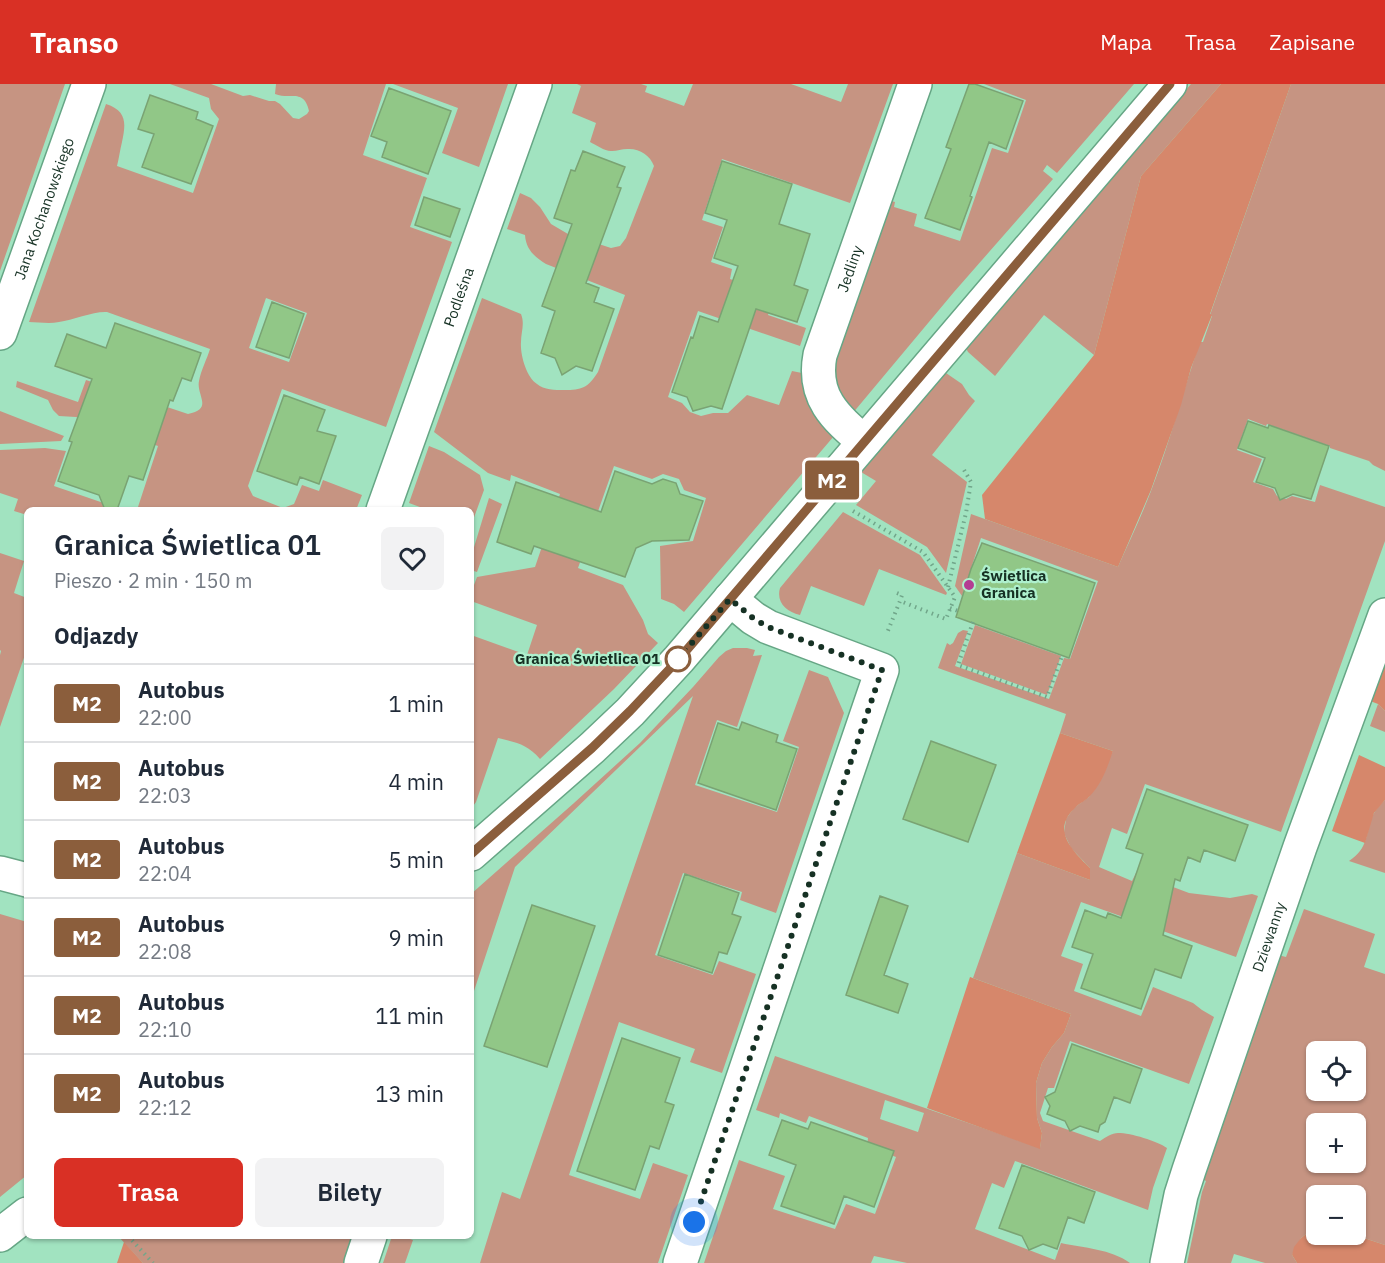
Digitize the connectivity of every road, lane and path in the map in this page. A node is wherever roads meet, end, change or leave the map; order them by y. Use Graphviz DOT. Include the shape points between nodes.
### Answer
graph roads {
  1 [pos="88,84"];
  2 [pos="535,84"];
  3 [pos="915,84"];
  4 [pos="1170,84"];
  5 [pos="0,333"];
  6 [pos="864,442"];
  7 [pos="963,468"];
  8 [pos="384,507"];
  9 [pos="851,510"];
  10 [pos="948,588"];
  11 [pos="897,593"];
  12 [pos="730,599"];
  13 [pos="900,601"];
  14 [pos="950,608"];
  15 [pos="958,611"];
  16 [pos="1385,615"];
  17 [pos="974,622"];
  18 [pos="885,638"];
  19 [pos="1062,656"];
  20 [pos="474,851"];
  21 [pos="0,873"];
  22 [pos="24,879"];
  23 [pos="24,1216"];
  24 [pos="0,1235"];
  25 [pos="131,1239"];
  26 [pos="369,1239"];
  27 [pos="153,1263"];
  28 [pos="361,1263"];
  29 [pos="680,1263"];
  30 [pos="1167,1263"];
  1 -- 5 [label="street, Jana Kochanowskiego"];
  2 -- 8 [label="street, Podleśna"];
  3 -- 6 [label="street, Jedliny" via="818,364 830,410"];
  4 -- 6 [label="street"];
  6 -- 12 [label="street"];
  7 -- 10 [label="path" via="971,482"];
  9 -- 10 [label="path" via="923,552"];
  10 -- 14 [label="path" via="955,597"];
  11 -- 13 [label="path" via="902,595"];
  12 -- 20 [label="street" via="630,711"];
  12 -- 29 [label="street" via="768,627 882,670"];
  13 -- 14 [label="path" via="946,619"];
  13 -- 18 [label="path"];
  14 -- 15 [label="path"];
  16 -- 30 [label="street, Dziewanny" via="1189,1170"];
  17 -- 19 [label="path" via="958,665 1047,697"];
  21 -- 22 [label="street"];
  23 -- 24 [label="street"];
  25 -- 27 [label="path"];
  26 -- 28 [label="street"];
}
